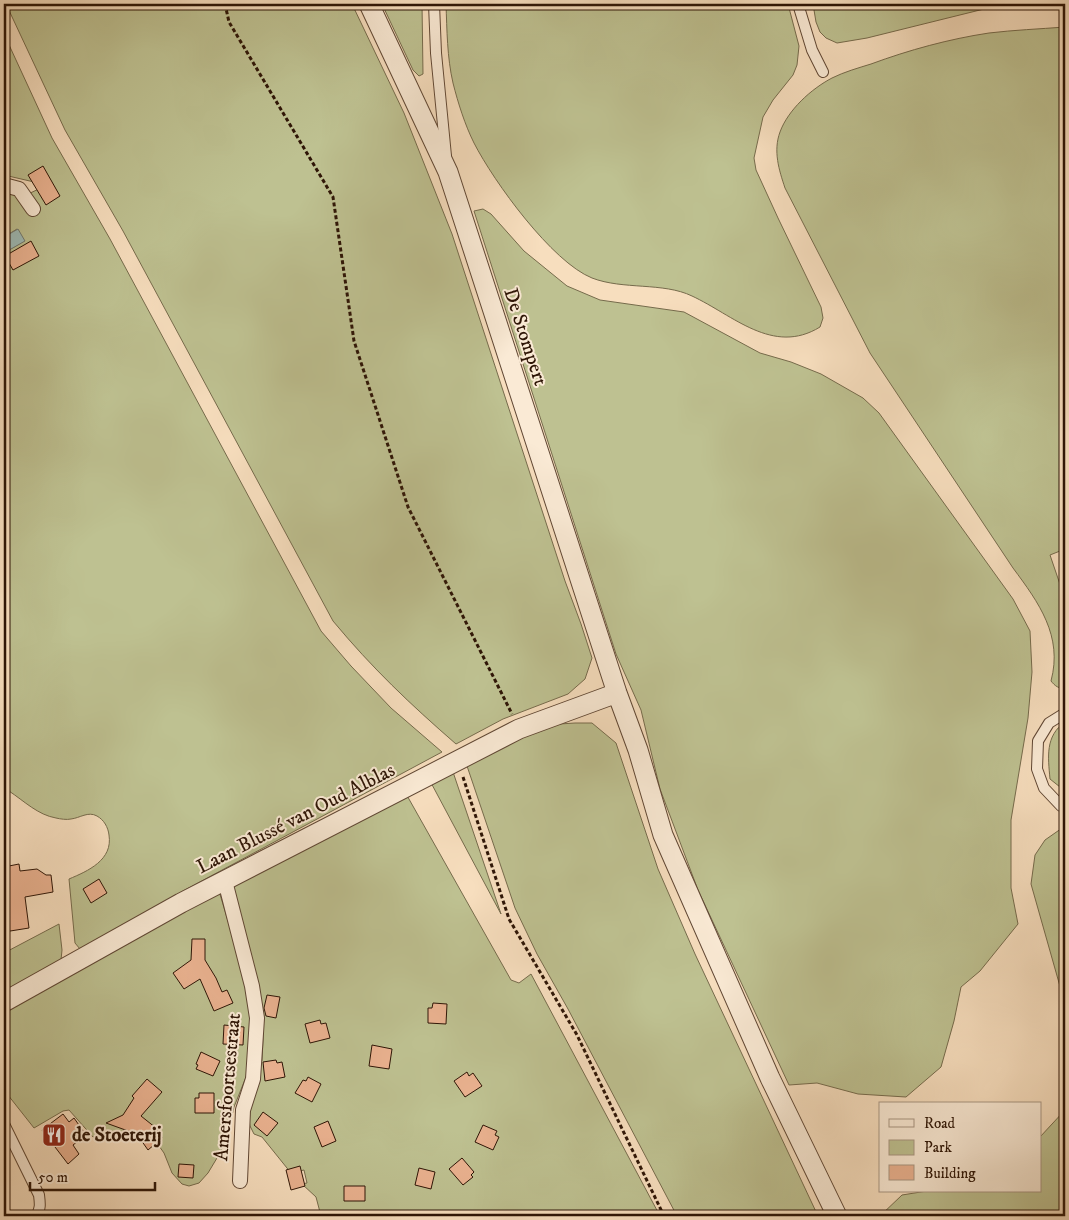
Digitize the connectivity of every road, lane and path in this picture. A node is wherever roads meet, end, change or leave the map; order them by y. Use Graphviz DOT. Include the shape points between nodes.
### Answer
graph roads {
  1 [pos="225,4"];
  2 [pos="369,4"];
  3 [pos="434,4"];
  4 [pos="798,4"];
  5 [pos="823,72"];
  6 [pos="448,172"];
  7 [pos="4,184"];
  8 [pos="33,209"];
  9 [pos="617,693"];
  10 [pos="1065,713"];
  11 [pos="519,729"];
  12 [pos="458,762"];
  13 [pos="1065,807"];
  14 [pos="225,881"];
  15 [pos="4,1002"];
  16 [pos="4,1124"];
  17 [pos="240,1182"];
  18 [pos="36,1216"];
  19 [pos="664,1216"];
  20 [pos="837,1216"];
  1 -- 11 [label="path" via="229,22 333,197 354,341 408,507"];
  2 -- 6 [label="street, De Stompert"];
  3 -- 6 [label="lane"];
  4 -- 5 [label="lane" via="812,50"];
  6 -- 9 [label="street, De Stompert"];
  7 -- 8 [label="street" via="19,189"];
  9 -- 11 [label="street, Laan Blussé van Oud Alblas"];
  9 -- 20 [label="street, De Stompert" via="638,750 662,835 770,1078"];
  10 -- 13 [label="lane" via="1049,723 1038,740 1037,769 1044,788"];
  11 -- 12 [label="street, Laan Blussé van Oud Alblas"];
  12 -- 14 [label="street, Laan Blussé van Oud Alblas"];
  12 -- 19 [label="path" via="509,919 577,1035"];
  14 -- 15 [label="street, Laan Blussé van Oud Alblas"];
  14 -- 17 [label="street, Amersfoortsestraat" via="257,1018 253,1079 243,1110"];
  16 -- 18 [label="lane" via="39,1195"];
}
